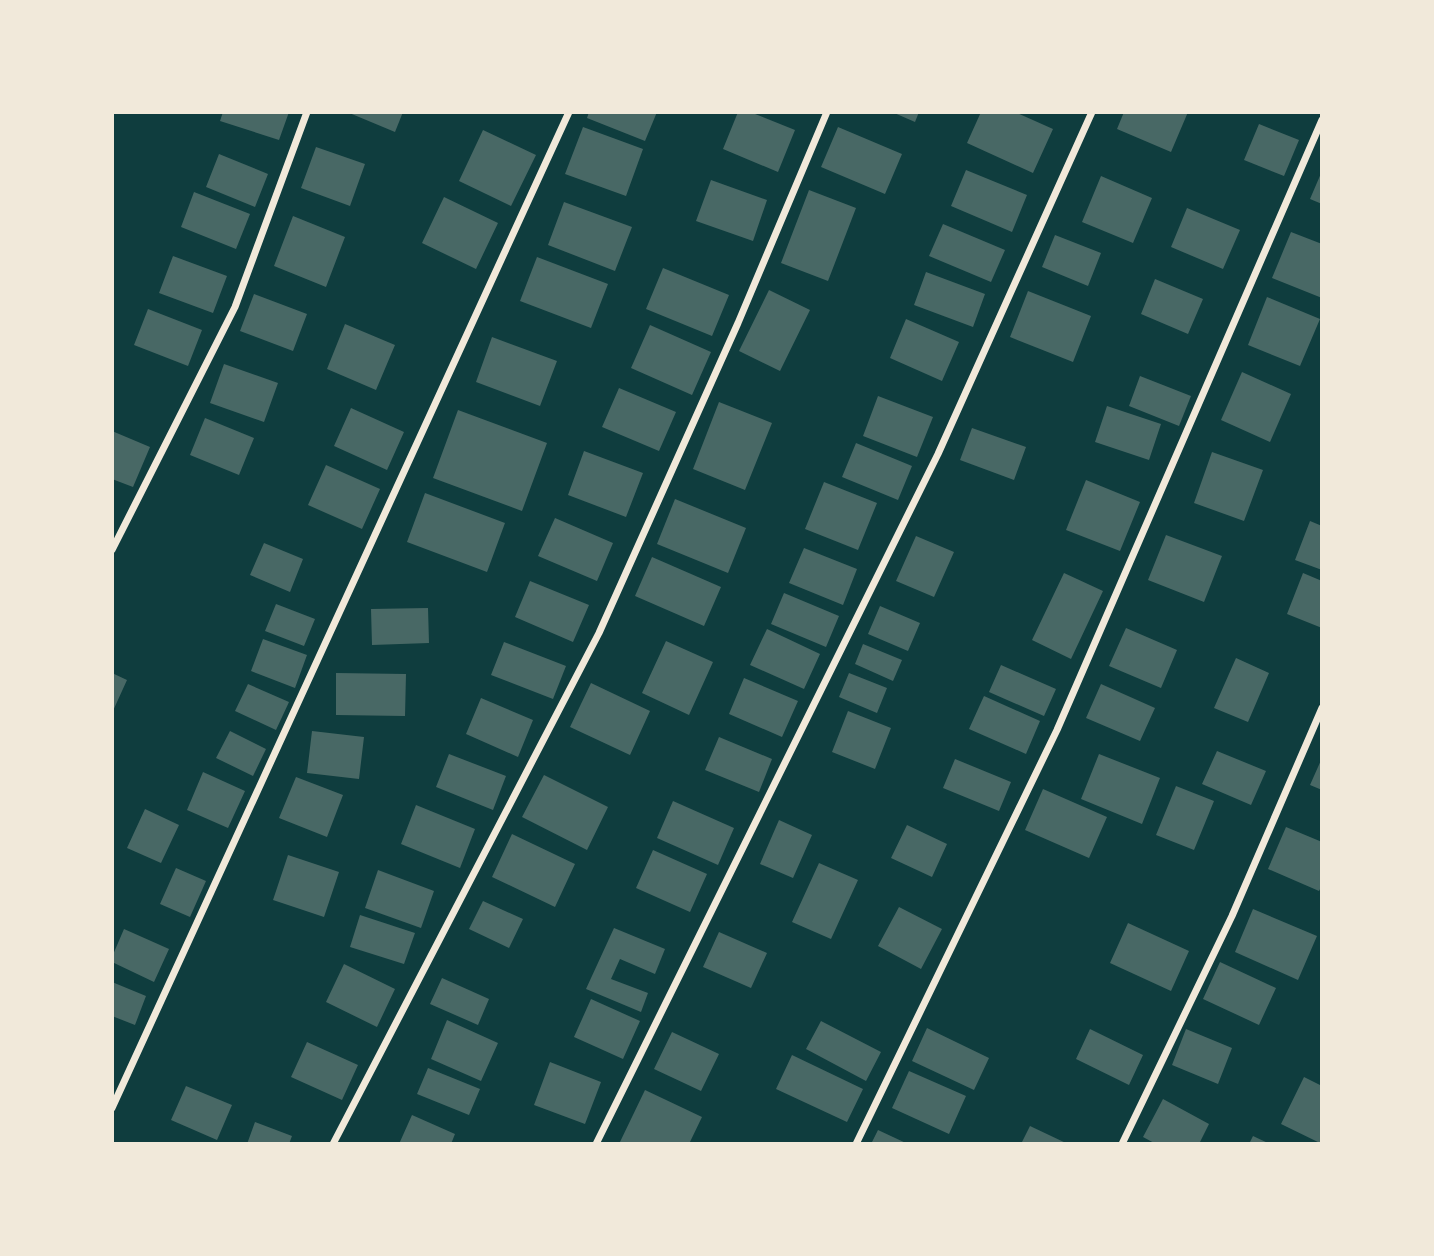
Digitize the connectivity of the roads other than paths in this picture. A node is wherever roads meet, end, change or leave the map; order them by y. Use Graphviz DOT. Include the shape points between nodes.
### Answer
graph roads {
  1 [pos="307,112"];
  2 [pos="569,112"];
  3 [pos="827,112"];
  4 [pos="1092,112"];
  5 [pos="1322,120"];
  6 [pos="112,550"];
  7 [pos="1322,708"];
  8 [pos="112,1108"];
  9 [pos="333,1144"];
  10 [pos="596,1144"];
  11 [pos="856,1144"];
  12 [pos="1122,1144"];
  1 -- 6 [label="street" via="235,307"];
  2 -- 8 [label="street"];
  3 -- 9 [label="street" via="598,633"];
  4 -- 10 [label="street" via="938,454"];
  5 -- 11 [label="street" via="1057,730"];
  7 -- 12 [label="street" via="1232,916"];
}
